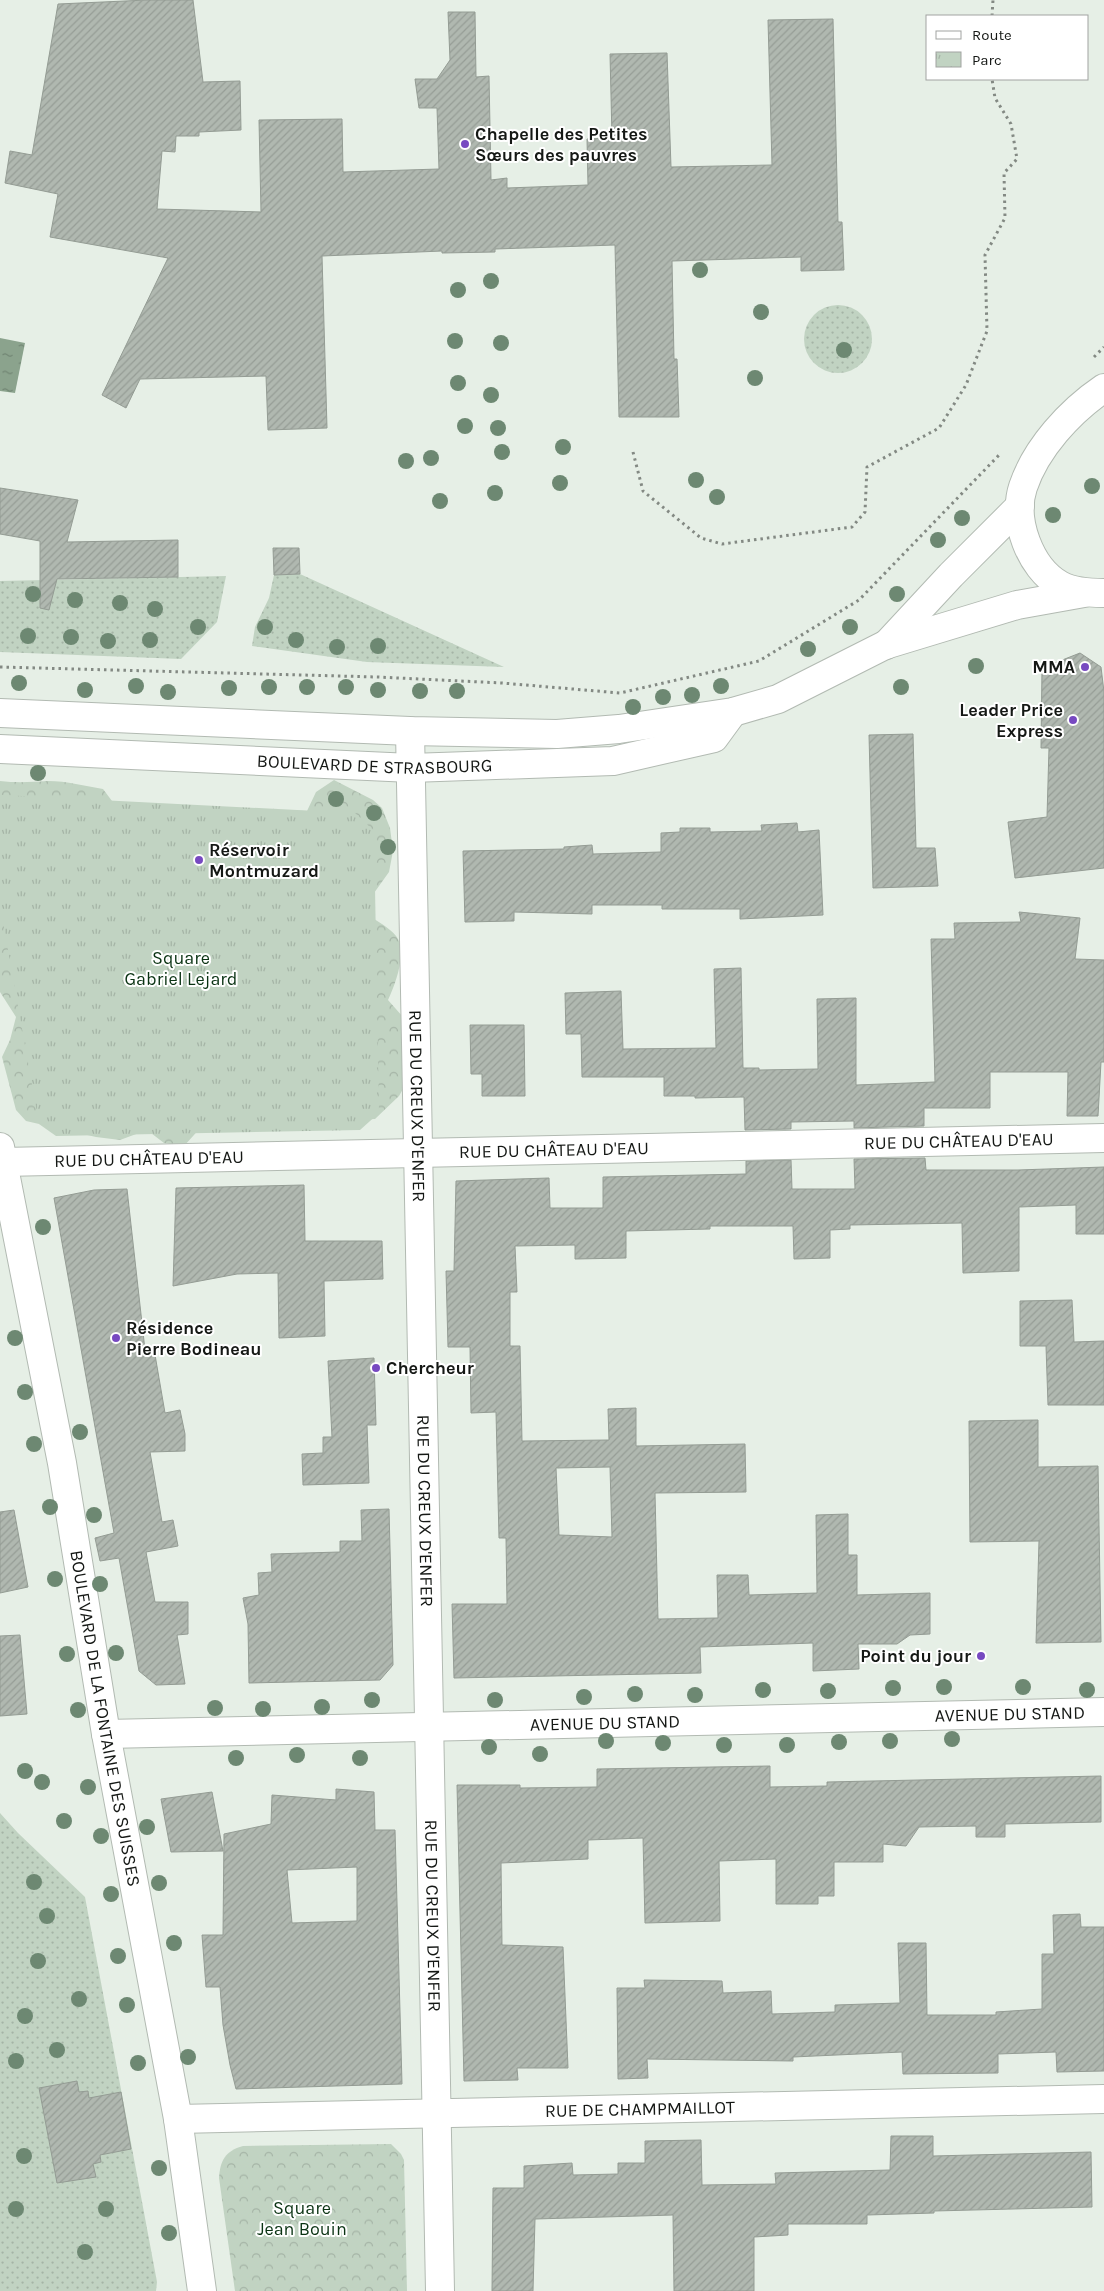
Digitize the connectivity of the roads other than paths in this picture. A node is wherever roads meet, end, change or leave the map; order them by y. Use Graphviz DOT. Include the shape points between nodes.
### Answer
graph roads {
  1 [pos="1104,388"];
  2 [pos="1020,506"];
  3 [pos="1094,593"];
  4 [pos="885,645"];
  5 [pos="733,712"];
  6 [pos="0,713"];
  7 [pos="410,731"];
  8 [pos="0,750"];
  9 [pos="411,768"];
  10 [pos="1104,1138"];
  11 [pos="418,1153"];
  12 [pos="2,1154"];
  13 [pos="1104,1712"];
  14 [pos="430,1726"];
  15 [pos="106,1734"];
  16 [pos="1104,2099"];
  17 [pos="437,2114"];
  18 [pos="178,2120"];
  19 [pos="202,2291"];
  20 [pos="440,2291"];
  1 -- 2 [label="street" via="1065,421 1037,457 1022,489"];
  2 -- 3 [label="street" via="1022,526 1034,559 1046,574 1060,585"];
  2 -- 4 [label="street"];
  3 -- 4 [label="street" via="1017,605"];
  4 -- 5 [label="street, BOULEVARD DE STRASBOURG" via="778,699"];
  5 -- 7 [label="street, BOULEVARD DE STRASBOURG" via="619,729 557,734"];
  5 -- 9 [label="street, BOULEVARD DE STRASBOURG" via="714,738 613,761"];
  6 -- 7 [label="street, BOULEVARD DE STRASBOURG"];
  7 -- 9 [label="street, RUE DU CREUX D'ENFER"];
  8 -- 9 [label="street, BOULEVARD DE STRASBOURG"];
  9 -- 11 [label="street, RUE DU CREUX D'ENFER"];
  10 -- 11 [label="street, RUE DU CHÂTEAU D'EAU"];
  11 -- 12 [label="street, RUE DU CHÂTEAU D'EAU"];
  11 -- 14 [label="street, RUE DU CREUX D'ENFER"];
  12 -- 15 [label="street, BOULEVARD DE LA FONTAINE DES SUISSES" via="62,1463"];
  13 -- 14 [label="street, AVENUE DU STAND"];
  14 -- 15 [label="street, AVENUE DU STAND"];
  14 -- 17 [label="street, RUE DU CREUX D'ENFER"];
  15 -- 18 [label="street, BOULEVARD DE LA FONTAINE DES SUISSES"];
  16 -- 17 [label="street, RUE DE CHAMPMAILLOT"];
  17 -- 18 [label="street, RUE DE CHAMPMAILLOT"];
  17 -- 20 [label="street, RUE DU CREUX D'ENFER"];
  18 -- 19 [label="street, BOULEVARD DE LA FONTAINE DES SUISSES"];
}
